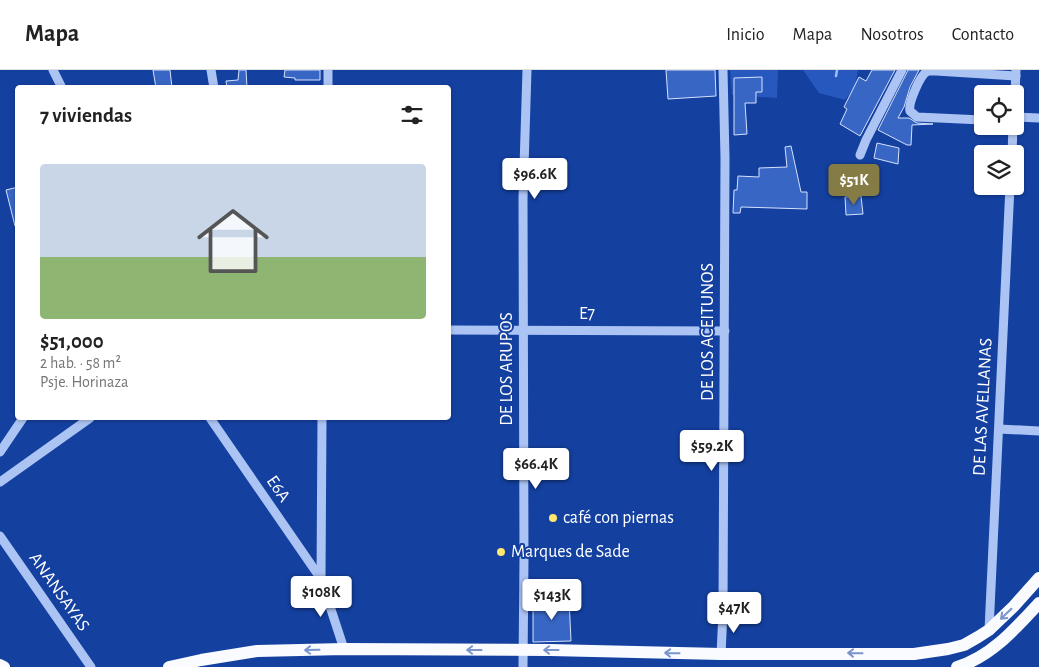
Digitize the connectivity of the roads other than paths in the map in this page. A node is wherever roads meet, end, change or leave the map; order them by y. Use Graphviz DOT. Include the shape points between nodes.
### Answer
graph roads {
  1 [pos="53,70"];
  2 [pos="211,70"];
  3 [pos="328,70"];
  4 [pos="527,70"];
  5 [pos="722,70"];
  6 [pos="902,70"];
  7 [pos="1016,73"];
  8 [pos="60,85"];
  9 [pos="214,85"];
  10 [pos="328,85"];
  11 [pos="1024,118"];
  12 [pos="1039,118"];
  13 [pos="974,120"];
  14 [pos="860,155"];
  15 [pos="1010,195"];
  16 [pos="451,330"];
  17 [pos="523,330"];
  18 [pos="725,331"];
  19 [pos="22,420"];
  20 [pos="87,420"];
  21 [pos="211,420"];
  22 [pos="322,420"];
  23 [pos="999,429"];
  24 [pos="1039,431"];
  25 [pos="0,452"];
  26 [pos="0,482"];
  27 [pos="0,536"];
  28 [pos="1039,578"];
  29 [pos="321,579"];
  30 [pos="1039,603"];
  31 [pos="988,630"];
  32 [pos="344,649"];
  33 [pos="523,650"];
  34 [pos="721,654"];
  35 [pos="979,662"];
  36 [pos="0,665"];
  37 [pos="4,667"];
  38 [pos="91,667"];
  39 [pos="169,667"];
  40 [pos="523,667"];
  41 [pos="957,667"];
  1 -- 8 [label="street"];
  2 -- 9 [label="street"];
  3 -- 10 [label="street"];
  4 -- 17 [label="street, DE LOS ARUPOS"];
  5 -- 18 [label="street, DE LOS ACEITUNOS"];
  6 -- 14 [label="street"];
  7 -- 13 [label="street" via="928,72 923,75 913,95 910,111 917,117"];
  11 -- 12 [label="street"];
  15 -- 23 [label="street, DE LAS AVELLANAS"];
  16 -- 17 [label="street, E7"];
  17 -- 18 [label="street, E7"];
  17 -- 33 [label="street, DE LOS ARUPOS"];
  18 -- 34 [label="street, DE LOS ACEITUNOS"];
  19 -- 25 [label="street"];
  20 -- 26 [label="street"];
  21 -- 29 [label="street, E6A"];
  22 -- 29 [label="street"];
  23 -- 24 [label="street"];
  23 -- 31 [label="street, DE LAS AVELLANAS"];
  27 -- 38 [label="street, ANANSAYAS"];
  28 -- 31 [label="main road, one-way"];
  29 -- 32 [label="street"];
  30 -- 35 [label="main road"];
  31 -- 34 [label="main road, one-way" via="964,645 914,654"];
  33 -- 32 [label="main road, one-way"];
  32 -- 39 [label="main road, one-way" via="257,651"];
  34 -- 33 [label="main road, one-way"];
  33 -- 40 [label="street, DE LOS ARUPOS"];
  35 -- 41 [label="main road"];
  36 -- 37 [label="main road"];
}
